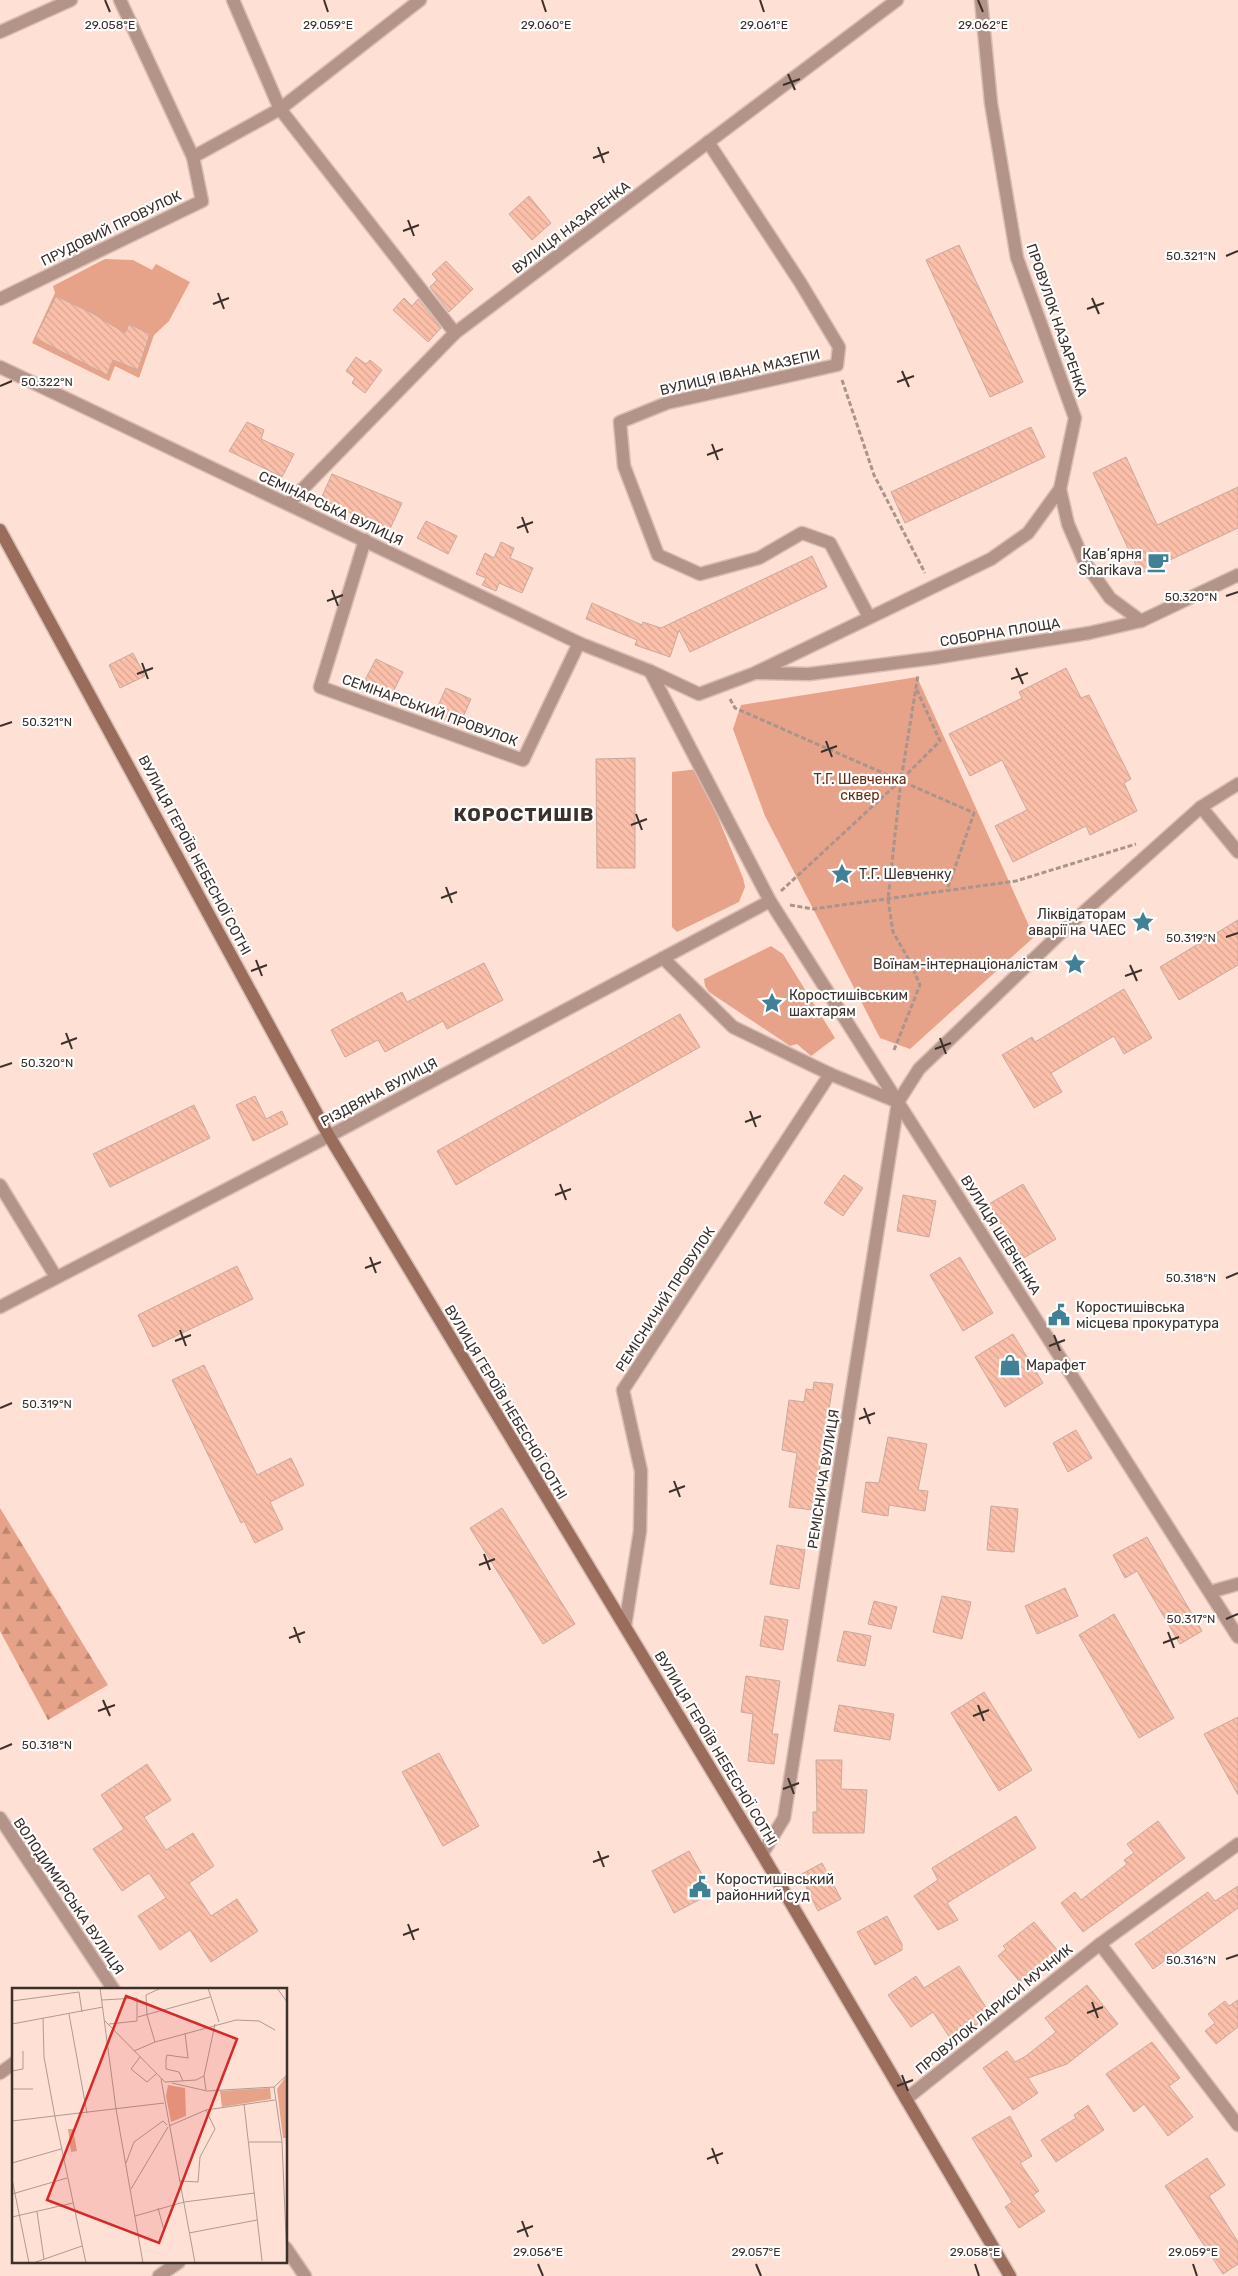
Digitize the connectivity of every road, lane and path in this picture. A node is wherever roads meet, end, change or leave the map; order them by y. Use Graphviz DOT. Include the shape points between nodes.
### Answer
graph roads {
  1 [pos="71,0"];
  2 [pos="120,0"];
  3 [pos="233,0"];
  4 [pos="420,0"];
  5 [pos="896,0"];
  6 [pos="981,0"];
  7 [pos="0,32"];
  8 [pos="280,109"];
  9 [pos="708,142"];
  10 [pos="193,157"];
  11 [pos="0,299"];
  12 [pos="455,333"];
  13 [pos="837,365"];
  14 [pos="0,367"];
  15 [pos="1060,489"];
  16 [pos="288,504"];
  17 [pos="0,530"];
  18 [pos="365,540"];
  19 [pos="1238,575"];
  20 [pos="932,587"];
  21 [pos="869,617"];
  22 [pos="1141,621"];
  23 [pos="579,643"];
  24 [pos="920,659"];
  25 [pos="650,671"];
  26 [pos="756,673"];
  27 [pos="722,686"];
  28 [pos="916,688"];
  29 [pos="902,780"];
  30 [pos="1238,784"];
  31 [pos="1201,808"];
  32 [pos="1137,843"];
  33 [pos="1238,852"];
  34 [pos="947,890"];
  35 [pos="888,898"];
  36 [pos="770,901"];
  37 [pos="663,958"];
  38 [pos="894,1050"];
  39 [pos="830,1074"];
  40 [pos="898,1102"];
  41 [pos="329,1136"];
  42 [pos="0,1185"];
  43 [pos="56,1277"];
  44 [pos="0,1307"];
  45 [pos="1238,1584"];
  46 [pos="1210,1592"];
  47 [pos="624,1626"];
  48 [pos="1238,1637"];
  49 [pos="0,1818"];
  50 [pos="1238,1844"];
  51 [pos="762,1854"];
  52 [pos="1100,1944"];
  53 [pos="111,1988"];
  54 [pos="12,2064"];
  55 [pos="0,2073"];
  56 [pos="906,2099"];
  57 [pos="1238,2125"];
  58 [pos="288,2251"];
  59 [pos="176,2264"];
  60 [pos="159,2276"];
  61 [pos="305,2276"];
  62 [pos="1010,2276"];
  1 -- 7 [label="street"];
  2 -- 10 [label="street, ПРУДОВИЙ ПРОВУЛОК"];
  3 -- 8 [label="street"];
  4 -- 8 [label="street"];
  5 -- 9 [label="street, ВУЛИЦЯ НАЗАРЕНКА"];
  6 -- 15 [label="street, ПРОВУЛОК НАЗАРЕНКА" via="991,103 1017,258 1075,418"];
  8 -- 10 [label="street"];
  8 -- 12 [label="street"];
  9 -- 12 [label="street, ВУЛИЦЯ НАЗАРЕНКА"];
  9 -- 13 [label="street, ВУЛИЦЯ ІВАНА МАЗЕПИ" via="800,282 839,348"];
  10 -- 11 [label="street, ПРУДОВИЙ ПРОВУЛОК" via="202,201"];
  12 -- 16 [label="street, ВУЛИЦЯ НАЗАРЕНКА"];
  13 -- 20 [label="path" via="874,475"];
  13 -- 21 [label="street, ВУЛИЦЯ ІВАНА МАЗЕПИ" via="667,403 620,422 624,466 658,555 700,574 759,558 802,533 830,543"];
  14 -- 16 [label="street, СЕМІНАРСЬКА ВУЛИЦЯ"];
  15 -- 20 [label="street, СЕМІНАРСЬКА ВУЛИЦЯ" via="1028,533 991,559"];
  15 -- 22 [label="street, ПРОВУЛОК НАЗАРЕНКА" via="1068,524 1084,561 1110,598"];
  16 -- 18 [label="street, СЕМІНАРСЬКА ВУЛИЦЯ"];
  17 -- 41 [label="street, ВУЛИЦЯ ГЕРОЇВ НЕБЕСНОЇ СОТНІ"];
  18 -- 23 [label="street, СЕМІНАРСЬКА ВУЛИЦЯ"];
  18 -- 23 [label="street, СЕМІНАРСЬКИЙ ПРОВУЛОК" via="320,687 523,760"];
  19 -- 22 [label="street, СОБОРНА ПЛОЩА"];
  20 -- 21 [label="street, СЕМІНАРСЬКА ВУЛИЦЯ"];
  21 -- 26 [label="street, СЕМІНАРСЬКА ВУЛИЦЯ"];
  22 -- 24 [label="street, СОБОРНА ПЛОЩА" via="1089,633"];
  23 -- 25 [label="street, СЕМІНАРСЬКА ВУЛИЦЯ"];
  24 -- 26 [label="street, СОБОРНА ПЛОЩА" via="809,674"];
  24 -- 28 [label="path"];
  25 -- 27 [label="street, СЕМІНАРСЬКА ВУЛИЦЯ" via="699,694"];
  25 -- 36 [label="street, ВУЛИЦЯ ШЕВЧЕНКА"];
  26 -- 27 [label="street, СЕМІНАРСЬКА ВУЛИЦЯ"];
  27 -- 29 [label="path" via="735,708"];
  28 -- 29 [label="path"];
  28 -- 29 [label="path" via="940,741"];
  29 -- 34 [label="path" via="974,813"];
  29 -- 35 [label="path"];
  29 -- 36 [label="path"];
  30 -- 31 [label="street"];
  31 -- 33 [label="street"];
  31 -- 40 [label="street" via="1067,927 919,1069"];
  32 -- 34 [label="path" via="1016,881"];
  34 -- 35 [label="path"];
  35 -- 36 [label="path" via="813,909"];
  35 -- 38 [label="path" via="893,932 920,985"];
  36 -- 37 [label="street, РІЗДВЯНА ВУЛИЦЯ"];
  36 -- 40 [label="street, ВУЛИЦЯ ШЕВЧЕНКА"];
  37 -- 39 [label="street" via="733,1027"];
  37 -- 41 [label="street, РІЗДВЯНА ВУЛИЦЯ"];
  39 -- 40 [label="street"];
  39 -- 47 [label="street, РЕМІСНИЧИЙ ПРОВУЛОК" via="623,1390 641,1471 640,1531"];
  40 -- 46 [label="street, ВУЛИЦЯ ШЕВЧЕНКА"];
  40 -- 51 [label="street, РЕМІСНИЧА ВУЛИЦЯ" via="784,1818"];
  41 -- 43 [label="street, РІЗДВЯНА ВУЛИЦЯ"];
  41 -- 47 [label="street, ВУЛИЦЯ ГЕРОЇВ НЕБЕСНОЇ СОТНІ"];
  42 -- 43 [label="street"];
  43 -- 44 [label="street, РІЗДВЯНА ВУЛИЦЯ"];
  45 -- 46 [label="street"];
  46 -- 48 [label="street, ВУЛИЦЯ ШЕВЧЕНКА"];
  47 -- 51 [label="street, ВУЛИЦЯ ГЕРОЇВ НЕБЕСНОЇ СОТНІ"];
  49 -- 53 [label="street, ВОЛОДИМИРСЬКА ВУЛИЦЯ"];
  50 -- 52 [label="street, ПРОВУЛОК ЛАРИСИ МУЧНИК"];
  51 -- 56 [label="street, ВУЛИЦЯ ГЕРОЇВ НЕБЕСНОЇ СОТНІ"];
  52 -- 56 [label="street, ПРОВУЛОК ЛАРИСИ МУЧНИК"];
  52 -- 57 [label="street"];
  54 -- 55 [label="street"];
  56 -- 62 [label="street, ВУЛИЦЯ ГЕРОЇВ НЕБЕСНОЇ СОТНІ"];
  58 -- 61 [label="street"];
  59 -- 60 [label="street"];
}
